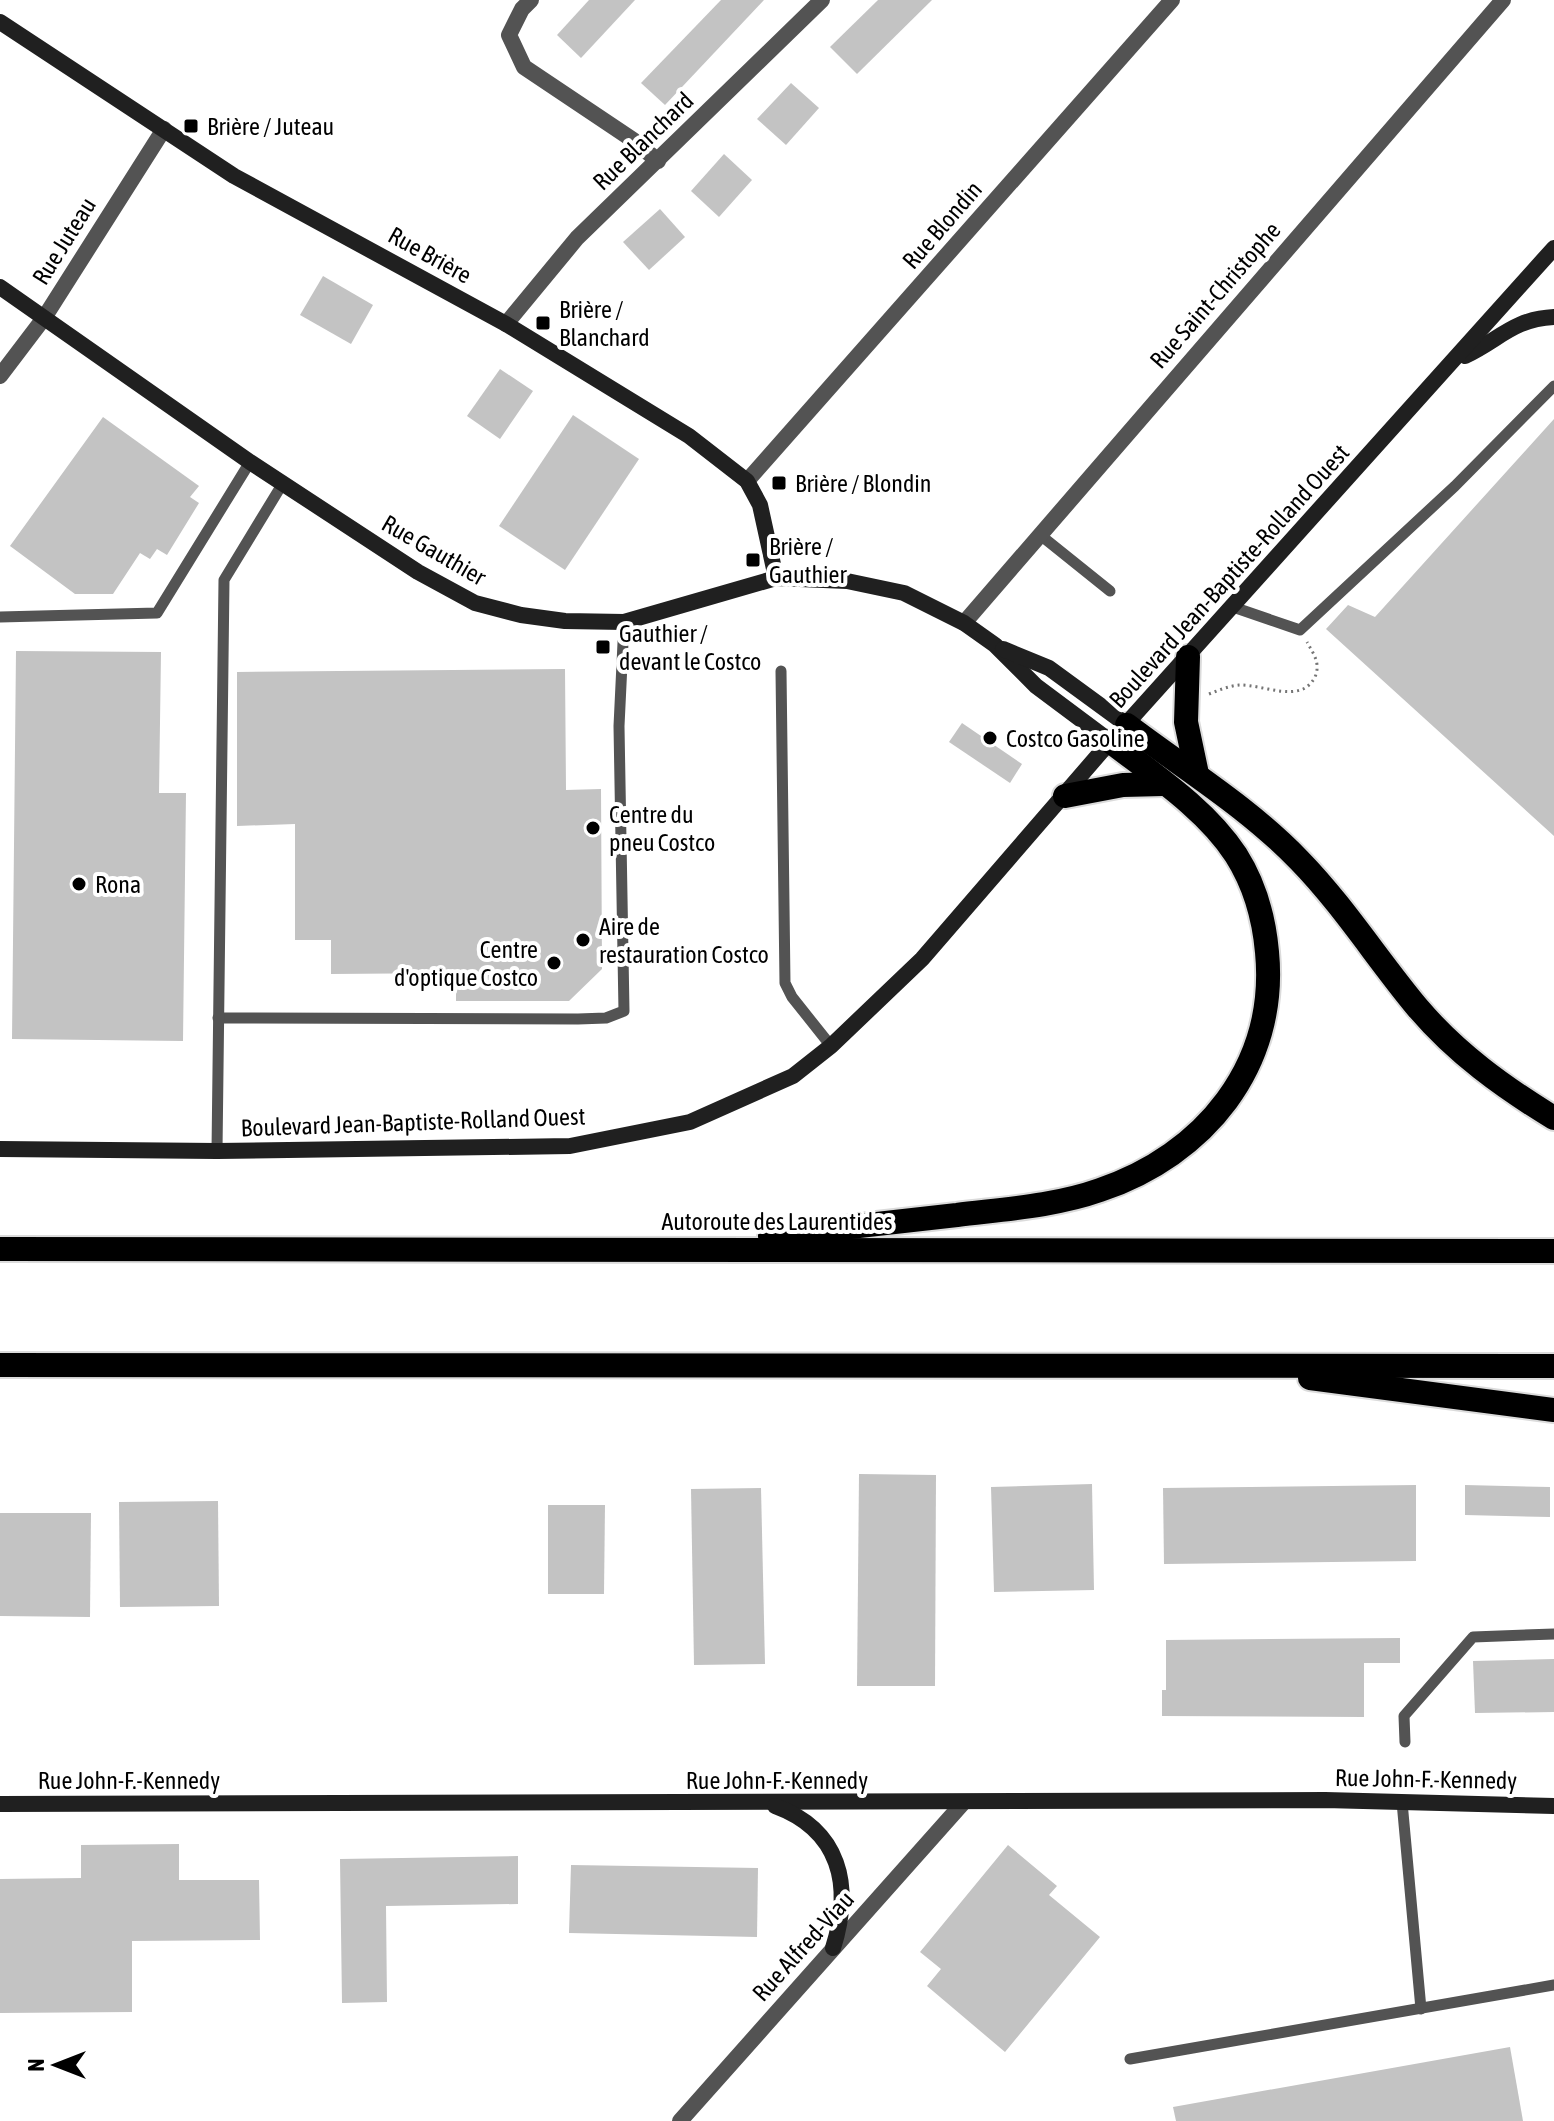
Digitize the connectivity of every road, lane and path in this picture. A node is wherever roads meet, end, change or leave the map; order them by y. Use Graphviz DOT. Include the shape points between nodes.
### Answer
graph roads {
  1 [pos="531,0"];
  2 [pos="822,0"];
  3 [pos="1172,0"];
  4 [pos="1503,0"];
  5 [pos="0,22"];
  6 [pos="164,129"];
  7 [pos="658,161"];
  8 [pos="1551,256"];
  9 [pos="0,287"];
  10 [pos="1554,317"];
  11 [pos="44,318"];
  12 [pos="506,324"];
  13 [pos="1453,362"];
  14 [pos="0,376"];
  15 [pos="1554,386"];
  16 [pos="250,462"];
  17 [pos="747,481"];
  18 [pos="283,483"];
  19 [pos="1039,534"];
  20 [pos="776,578"];
  21 [pos="1110,591"];
  22 [pos="1233,607"];
  23 [pos="0,617"];
  24 [pos="624,622"];
  25 [pos="964,623"];
  26 [pos="1300,630"];
  27 [pos="995,645"];
  28 [pos="1188,657"];
  29 [pos="781,671"];
  30 [pos="1198,699"];
  31 [pos="1119,733"];
  32 [pos="1197,774"];
  33 [pos="1163,784"];
  34 [pos="1065,796"];
  35 [pos="218,1018"];
  36 [pos="831,1046"];
  37 [pos="1554,1118"];
  38 [pos="0,1149"];
  39 [pos="217,1151"];
  40 [pos="0,1249"];
  41 [pos="662,1249"];
  42 [pos="1554,1251"];
  43 [pos="0,1365"];
  44 [pos="1212,1365"];
  45 [pos="1554,1366"];
  46 [pos="1554,1410"];
  47 [pos="1554,1634"];
  48 [pos="1405,1742"];
  49 [pos="1402,1802"];
  50 [pos="963,1803"];
  51 [pos="0,1804"];
  52 [pos="769,1804"];
  53 [pos="1554,1806"];
  54 [pos="833,1948"];
  55 [pos="1554,1985"];
  56 [pos="1421,2009"];
  57 [pos="1130,2059"];
  58 [pos="680,2121"];
  1 -- 7 [label="street" via="509,35 524,67"];
  2 -- 7 [label="street, Rue Blanchard"];
  3 -- 17 [label="street, Rue Blondin"];
  4 -- 19 [label="street, Rue Saint-Christophe"];
  5 -- 6 [label="street, Rue Brière"];
  6 -- 11 [label="street, Rue Juteau"];
  6 -- 12 [label="street, Rue Brière" via="234,176"];
  7 -- 12 [label="street, Rue Blanchard" via="577,238"];
  8 -- 13 [label="street, Boulevard Jean-Baptiste-Rolland Ouest"];
  9 -- 11 [label="street, Rue Gauthier"];
  10 -- 13 [label="street" via="1522,322"];
  11 -- 14 [label="street, Rue Juteau"];
  11 -- 16 [label="street, Rue Gauthier"];
  12 -- 17 [label="street, Rue Brière" via="689,436"];
  13 -- 22 [label="street, Boulevard Jean-Baptiste-Rolland Ouest"];
  15 -- 26 [label="lane"];
  16 -- 18 [label="street, Rue Gauthier"];
  16 -- 23 [label="lane" via="157,613"];
  17 -- 20 [label="street, Rue Brière" via="760,505"];
  18 -- 24 [label="street, Rue Gauthier" via="475,603 551,619"];
  18 -- 35 [label="lane" via="224,580"];
  19 -- 21 [label="lane"];
  19 -- 25 [label="street, Rue Saint-Christophe"];
  20 -- 24 [label="street, Rue Gauthier"];
  20 -- 25 [label="street, Rue Gauthier" via="847,581 904,593"];
  22 -- 26 [label="lane"];
  22 -- 28 [label="street, Boulevard Jean-Baptiste-Rolland Ouest"];
  24 -- 35 [label="lane" via="619,698 624,1011 578,1019"];
  25 -- 27 [label="street, Rue Gauthier"];
  26 -- 30 [label="path" via="1317,660 1308,686 1298,692 1237,685"];
  27 -- 31 [label="street, Rue Gauthier" via="1036,686"];
  27 -- 31 [label="street, Rue Gauthier" via="1049,668"];
  28 -- 31 [label="street, Boulevard Jean-Baptiste-Rolland Ouest"];
  28 -- 32 [label="highway" via="1186,722"];
  29 -- 36 [label="lane" via="785,983"];
  31 -- 32 [label="highway"];
  31 -- 33 [label="highway"];
  31 -- 34 [label="street, Boulevard Jean-Baptiste-Rolland Ouest"];
  32 -- 37 [label="highway" via="1299,860 1450,1042"];
  33 -- 34 [label="highway" via="1130,784"];
  33 -- 41 [label="highway" via="1209,823 1236,856 1261,912 1268,960 1263,1021 1252,1058 1228,1100 1192,1140 1141,1174 1058,1201"];
  34 -- 36 [label="street, Boulevard Jean-Baptiste-Rolland Ouest" via="922,959"];
  35 -- 39 [label="lane"];
  36 -- 39 [label="street, Boulevard Jean-Baptiste-Rolland Ouest" via="793,1076 690,1122 570,1146"];
  38 -- 39 [label="street, Boulevard Jean-Baptiste-Rolland Ouest"];
  40 -- 41 [label="highway, Autoroute des Laurentides"];
  41 -- 42 [label="highway, Autoroute des Laurentides"];
  43 -- 44 [label="highway"];
  44 -- 45 [label="highway"];
  44 -- 46 [label="highway"];
  47 -- 48 [label="lane" via="1473,1637 1404,1716"];
  49 -- 50 [label="street, Rue John-F.-Kennedy"];
  49 -- 53 [label="street, Rue John-F.-Kennedy"];
  49 -- 56 [label="lane"];
  50 -- 52 [label="street, Rue John-F.-Kennedy"];
  50 -- 54 [label="street, Rue Alfred-Viau"];
  51 -- 52 [label="street, Rue John-F.-Kennedy"];
  52 -- 54 [label="street" via="813,1827 830,1847 842,1898"];
  54 -- 58 [label="street, Rue Alfred-Viau"];
  55 -- 56 [label="lane"];
  56 -- 57 [label="lane"];
}
